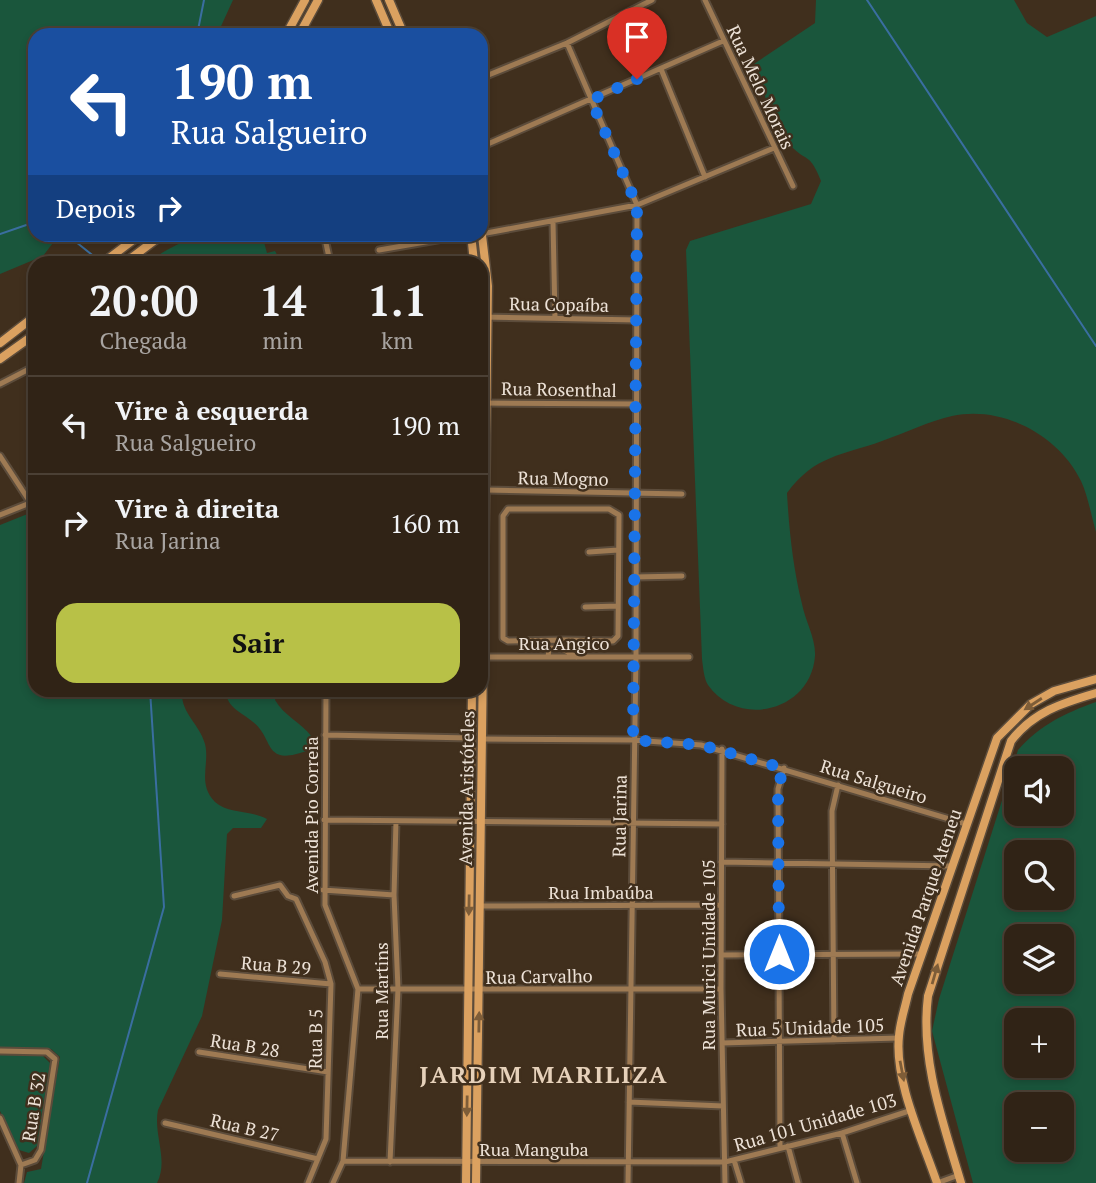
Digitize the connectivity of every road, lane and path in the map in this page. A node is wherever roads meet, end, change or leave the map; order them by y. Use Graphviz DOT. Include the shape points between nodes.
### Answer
graph roads {
  1 [pos="305,0"];
  2 [pos="318,0"];
  3 [pos="376,0"];
  4 [pos="389,0"];
  5 [pos="652,0"];
  6 [pos="705,0"];
  7 [pos="290,28"];
  8 [pos="303,28"];
  9 [pos="388,28"];
  10 [pos="401,28"];
  11 [pos="723,41"];
  12 [pos="567,43"];
  13 [pos="661,69"];
  14 [pos="488,75"];
  15 [pos="591,100"];
  16 [pos="488,145"];
  17 [pos="774,148"];
  18 [pos="705,177"];
  19 [pos="793,186"];
  20 [pos="637,205"];
  21 [pos="553,222"];
  22 [pos="488,230"];
  23 [pos="130,242"];
  24 [pos="152,242"];
  25 [pos="428,242"];
  26 [pos="379,250"];
  27 [pos="112,256"];
  28 [pos="134,256"];
  29 [pos="488,317"];
  30 [pos="555,318"];
  31 [pos="637,320"];
  32 [pos="28,321"];
  33 [pos="28,339"];
  34 [pos="0,343"];
  35 [pos="0,359"];
  36 [pos="28,369"];
  37 [pos="0,384"];
  38 [pos="488,402"];
  39 [pos="637,404"];
  40 [pos="0,456"];
  41 [pos="488,490"];
  42 [pos="635,494"];
  43 [pos="682,494"];
  44 [pos="28,496"];
  45 [pos="28,504"];
  46 [pos="0,516"];
  47 [pos="618,550"];
  48 [pos="589,552"];
  49 [pos="682,576"];
  50 [pos="635,577"];
  51 [pos="618,606"];
  52 [pos="585,607"];
  53 [pos="564,640"];
  54 [pos="549,644"];
  55 [pos="563,648"];
  56 [pos="636,656"];
  57 [pos="488,657"];
  58 [pos="548,657"];
  59 [pos="576,657"];
  60 [pos="689,657"];
  61 [pos="1096,679"];
  62 [pos="1096,692"];
  63 [pos="326,697"];
  64 [pos="472,697"];
  65 [pos="482,697"];
  66 [pos="326,736"];
  67 [pos="471,738"];
  68 [pos="482,739"];
  69 [pos="633,740"];
  70 [pos="722,749"];
  71 [pos="783,768"];
  72 [pos="838,785"];
  73 [pos="975,797"];
  74 [pos="990,806"];
  75 [pos="324,820"];
  76 [pos="396,821"];
  77 [pos="471,821"];
  78 [pos="481,822"];
  79 [pos="633,823"];
  80 [pos="722,824"];
  81 [pos="966,824"];
  82 [pos="961,840"];
  83 [pos="976,849"];
  84 [pos="722,862"];
  85 [pos="779,863"];
  86 [pos="833,864"];
  87 [pos="952,866"];
  88 [pos="323,890"];
  89 [pos="394,895"];
  90 [pos="234,896"];
  91 [pos="631,905"];
  92 [pos="721,905"];
  93 [pos="480,906"];
  94 [pos="834,953"];
  95 [pos="779,954"];
  96 [pos="922,954"];
  97 [pos="721,955"];
  98 [pos="220,974"];
  99 [pos="331,984"];
  100 [pos="630,988"];
  101 [pos="358,989"];
  102 [pos="398,989"];
  103 [pos="468,989"];
  104 [pos="721,989"];
  105 [pos="479,991"];
  106 [pos="899,1038"];
  107 [pos="834,1040"];
  108 [pos="722,1043"];
  109 [pos="780,1043"];
  110 [pos="0,1051"];
  111 [pos="199,1052"];
  112 [pos="328,1072"];
  113 [pos="629,1102"];
  114 [pos="723,1106"];
  115 [pos="912,1110"];
  116 [pos="0,1118"];
  117 [pos="165,1124"];
  118 [pos="842,1133"];
  119 [pos="788,1146"];
  120 [pos="780,1148"];
  121 [pos="318,1158"];
  122 [pos="734,1160"];
  123 [pos="343,1161"];
  124 [pos="390,1162"];
  125 [pos="725,1162"];
  126 [pos="476,1163"];
  127 [pos="628,1163"];
  128 [pos="466,1164"];
  129 [pos="21,1165"];
  130 [pos="960,1179"];
  131 [pos="19,1183"];
  132 [pos="308,1183"];
  133 [pos="333,1183"];
  134 [pos="466,1183"];
  135 [pos="476,1183"];
  136 [pos="628,1183"];
  137 [pos="726,1183"];
  138 [pos="741,1183"];
  139 [pos="799,1183"];
  140 [pos="857,1183"];
  141 [pos="937,1183"];
  1 -- 7 [label="street"];
  2 -- 8 [label="street"];
  3 -- 9 [label="street"];
  4 -- 10 [label="street"];
  5 -- 12 [label="street"];
  6 -- 11 [label="street, Rua Melo Morais"];
  11 -- 13 [label="street"];
  11 -- 17 [label="street, Rua Melo Morais"];
  12 -- 14 [label="street"];
  12 -- 15 [label="street, Rua Jarina"];
  13 -- 15 [label="street"];
  13 -- 18 [label="street"];
  15 -- 16 [label="street"];
  15 -- 20 [label="street, Rua Jarina"];
  17 -- 18 [label="street"];
  17 -- 19 [label="street, Rua Melo Morais"];
  18 -- 20 [label="street"];
  20 -- 21 [label="street"];
  20 -- 31 [label="street, Rua Jarina"];
  21 -- 22 [label="street"];
  21 -- 30 [label="street"];
  23 -- 27 [label="street"];
  24 -- 28 [label="street"];
  25 -- 26 [label="street"];
  29 -- 30 [label="street, Rua Copaíba"];
  30 -- 31 [label="street, Rua Copaíba"];
  31 -- 39 [label="street, Rua Jarina"];
  32 -- 34 [label="street"];
  33 -- 35 [label="street"];
  36 -- 37 [label="street"];
  38 -- 39 [label="street, Rua Rosenthal"];
  39 -- 42 [label="street, Rua Jarina"];
  40 -- 44 [label="street"];
  41 -- 42 [label="street, Rua Mogno"];
  42 -- 43 [label="street, Rua Mogno"];
  42 -- 50 [label="street, Rua Jarina"];
  45 -- 46 [label="street"];
  47 -- 48 [label="street"];
  47 -- 51 [label="street"];
  47 -- 54 [label="street" via="619,515 615,510 504,511 502,638"];
  49 -- 50 [label="street"];
  50 -- 56 [label="street, Rua Jarina"];
  51 -- 52 [label="street"];
  51 -- 53 [label="street" via="616,640"];
  53 -- 54 [label="street"];
  53 -- 55 [label="street"];
  54 -- 55 [label="street"];
  54 -- 58 [label="street"];
  55 -- 59 [label="street"];
  56 -- 59 [label="street, Rua Angico"];
  56 -- 60 [label="street, Rua Angico"];
  56 -- 69 [label="street, Rua Jarina"];
  57 -- 58 [label="street, Rua Angico"];
  58 -- 59 [label="street, Rua Angico"];
  61 -- 73 [label="street, Avenida Parque Ateneu, one-way" via="1054,691 1014,717 997,738"];
  62 -- 74 [label="street, Avenida Parque Ateneu" via="1055,705 1021,729 1008,749"];
  63 -- 66 [label="street, Avenida Pio Correia"];
  64 -- 67 [label="street, Avenida Aristóteles"];
  65 -- 68 [label="street, Avenida Aristóteles"];
  66 -- 67 [label="street"];
  66 -- 75 [label="street, Avenida Pio Correia"];
  67 -- 77 [label="street, Avenida Aristóteles"];
  68 -- 69 [label="street, Rua Salgueiro"];
  68 -- 78 [label="street, Avenida Aristóteles"];
  69 -- 70 [label="street, Rua Salgueiro"];
  69 -- 79 [label="street, Rua Jarina"];
  70 -- 71 [label="street, Rua Salgueiro"];
  70 -- 80 [label="street, Rua Murici Unidade 105"];
  71 -- 72 [label="street, Rua Salgueiro"];
  71 -- 85 [label="street" via="778,789"];
  72 -- 81 [label="street, Rua Salgueiro"];
  72 -- 86 [label="street" via="832,811"];
  73 -- 74 [label="street"];
  73 -- 81 [label="street, Avenida Parque Ateneu"];
  74 -- 83 [label="street, Avenida Parque Ateneu"];
  75 -- 76 [label="street"];
  75 -- 88 [label="street, Avenida Pio Correia"];
  76 -- 77 [label="street"];
  76 -- 89 [label="street, Rua Martins"];
  77 -- 78 [label="street"];
  77 -- 103 [label="street, Avenida Aristóteles, one-way"];
  78 -- 79 [label="street"];
  78 -- 93 [label="street, Avenida Aristóteles"];
  79 -- 80 [label="street"];
  79 -- 91 [label="street, Rua Jarina"];
  80 -- 84 [label="street, Rua Murici Unidade 105"];
  81 -- 82 [label="street, Avenida Parque Ateneu"];
  82 -- 83 [label="street" via="966,849"];
  82 -- 87 [label="street, Avenida Parque Ateneu"];
  130 -- 83 [label="street, Avenida Parque Ateneu, one-way" via="930,1071 925,1025 928,996"];
  84 -- 85 [label="street"];
  84 -- 92 [label="street, Rua Murici Unidade 105"];
  85 -- 86 [label="street"];
  85 -- 95 [label="street"];
  86 -- 87 [label="street"];
  86 -- 94 [label="street"];
  87 -- 96 [label="street, Avenida Parque Ateneu"];
  88 -- 89 [label="street"];
  88 -- 101 [label="street, Avenida Pio Correia"];
  89 -- 102 [label="street, Rua Martins"];
  90 -- 99 [label="street, Rua B 5" via="280,885 296,899"];
  91 -- 92 [label="street, Rua Imbaúba"];
  91 -- 93 [label="street, Rua Imbaúba"];
  91 -- 100 [label="street, Rua Jarina"];
  92 -- 97 [label="street, Rua Murici Unidade 105"];
  93 -- 105 [label="street, Avenida Aristóteles"];
  94 -- 95 [label="street"];
  94 -- 96 [label="street"];
  94 -- 107 [label="street"];
  95 -- 97 [label="street"];
  95 -- 109 [label="street"];
  96 -- 106 [label="street, Avenida Parque Ateneu"];
  97 -- 104 [label="street, Rua Murici Unidade 105"];
  98 -- 99 [label="street, Rua B 29"];
  99 -- 112 [label="street, Rua B 5"];
  100 -- 104 [label="street, Rua Carvalho"];
  100 -- 105 [label="street, Rua Carvalho"];
  100 -- 113 [label="street, Rua Jarina"];
  101 -- 102 [label="street, Rua Carvalho"];
  101 -- 123 [label="street, Avenida Pio Correia"];
  102 -- 103 [label="street, Rua Carvalho"];
  102 -- 124 [label="street, Rua Martins"];
  103 -- 105 [label="street, Rua Carvalho"];
  103 -- 128 [label="street, Avenida Aristóteles, one-way"];
  104 -- 108 [label="street, Rua Murici Unidade 105"];
  126 -- 105 [label="street, Avenida Aristóteles, one-way"];
  106 -- 107 [label="street, Rua 5 Unidade 105"];
  106 -- 115 [label="street, Avenida Parque Ateneu, one-way"];
  107 -- 109 [label="street, Rua 5 Unidade 105"];
  108 -- 109 [label="street, Rua 5 Unidade 105"];
  108 -- 114 [label="street, Rua Murici Unidade 105"];
  109 -- 120 [label="street"];
  110 -- 129 [label="street, Rua B 32" via="47,1052 55,1059 41,1150 35,1160"];
  111 -- 112 [label="street, Rua B 28"];
  112 -- 121 [label="street, Rua B 5" via="326,1139"];
  113 -- 114 [label="street"];
  113 -- 127 [label="street, Rua Jarina"];
  114 -- 125 [label="street, Rua Murici Unidade 105"];
  115 -- 118 [label="street, Rua 101 Unidade 103"];
  115 -- 141 [label="street, Avenida Parque Ateneu"];
  116 -- 129 [label="street"];
  117 -- 121 [label="street, Rua B 27"];
  118 -- 119 [label="street, Rua 101 Unidade 103"];
  118 -- 140 [label="street"];
  119 -- 120 [label="street, Rua 101 Unidade 103"];
  119 -- 139 [label="street"];
  120 -- 122 [label="street, Rua 101 Unidade 103"];
  121 -- 132 [label="street, Rua B 5"];
  122 -- 125 [label="street, Rua 101 Unidade 103"];
  122 -- 138 [label="street"];
  123 -- 124 [label="street, Rua Manguba"];
  123 -- 133 [label="street, Avenida Pio Correia"];
  124 -- 128 [label="street, Rua Manguba"];
  125 -- 127 [label="street, Rua Manguba"];
  125 -- 137 [label="street, Rua Murici Unidade 105"];
  126 -- 127 [label="street, Rua Manguba"];
  126 -- 128 [label="street, Rua Manguba"];
  126 -- 135 [label="street, Avenida Aristóteles"];
  127 -- 136 [label="street, Rua Jarina"];
  128 -- 134 [label="street, Avenida Aristóteles"];
  129 -- 131 [label="street"];
  130 -- 141 [label="street, Avenida Parque Ateneu"];
}
